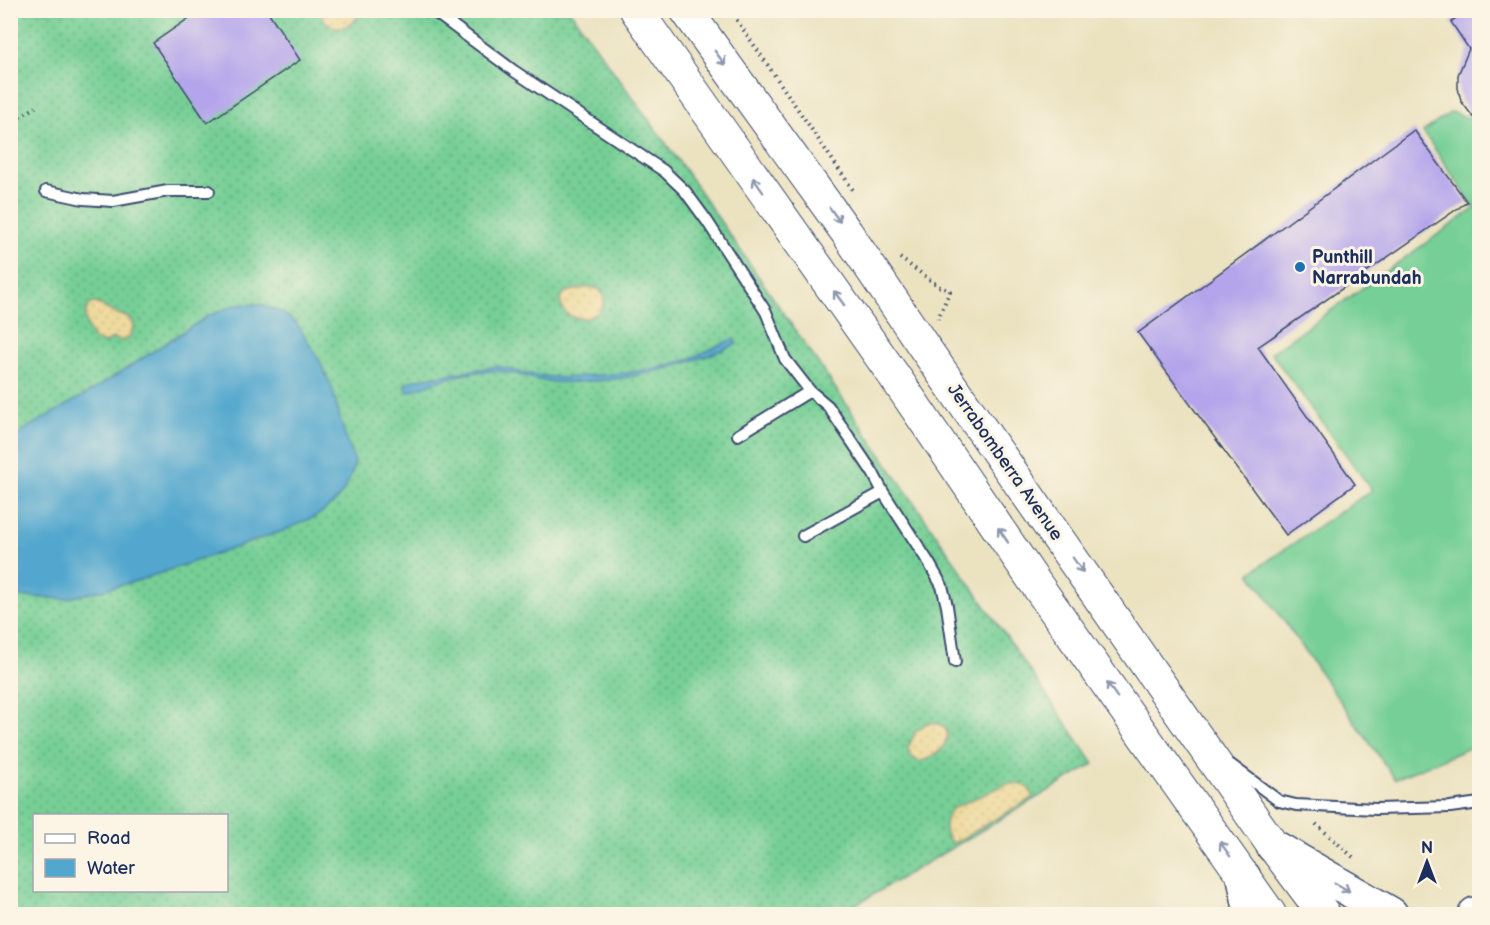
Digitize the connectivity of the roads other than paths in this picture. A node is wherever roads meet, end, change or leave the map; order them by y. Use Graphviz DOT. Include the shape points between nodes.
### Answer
graph roads {
  1 [pos="432,10"];
  2 [pos="636,10"];
  3 [pos="686,10"];
  4 [pos="209,191"];
  5 [pos="46,192"];
  6 [pos="868,339"];
  7 [pos="929,348"];
  8 [pos="810,391"];
  9 [pos="922,416"];
  10 [pos="738,435"];
  11 [pos="883,492"];
  12 [pos="803,536"];
  13 [pos="955,662"];
  14 [pos="1202,744"];
  15 [pos="1479,803"];
  16 [pos="1273,846"];
  17 [pos="1244,877"];
  18 [pos="1251,915"];
  19 [pos="1270,915"];
  20 [pos="1324,915"];
  21 [pos="1391,915"];
  1 -- 8 [label="lane" via="514,71 643,155 685,191 766,312 785,359"];
  6 -- 2 [label="main road, one-way"];
  3 -- 7 [label="main road, Jerrabomberra Avenue, one-way"];
  4 -- 5 [label="lane" via="168,191 113,201"];
  6 -- 7 [label="main road" via="894,352"];
  6 -- 9 [label="main road"];
  7 -- 9 [label="main road" via="920,397"];
  7 -- 14 [label="main road, Jerrabomberra Avenue, one-way"];
  8 -- 10 [label="lane"];
  8 -- 11 [label="lane" via="828,406"];
  17 -- 9 [label="main road, one-way"];
  11 -- 12 [label="lane"];
  11 -- 13 [label="lane" via="942,586"];
  14 -- 15 [label="lane" via="1279,801 1296,805 1377,809"];
  14 -- 16 [label="main road, Jerrabomberra Avenue"];
  16 -- 20 [label="main road, Jerrabomberra Avenue"];
  16 -- 21 [label="main road, one-way"];
  17 -- 18 [label="main road"];
  17 -- 19 [label="main road"];
}
